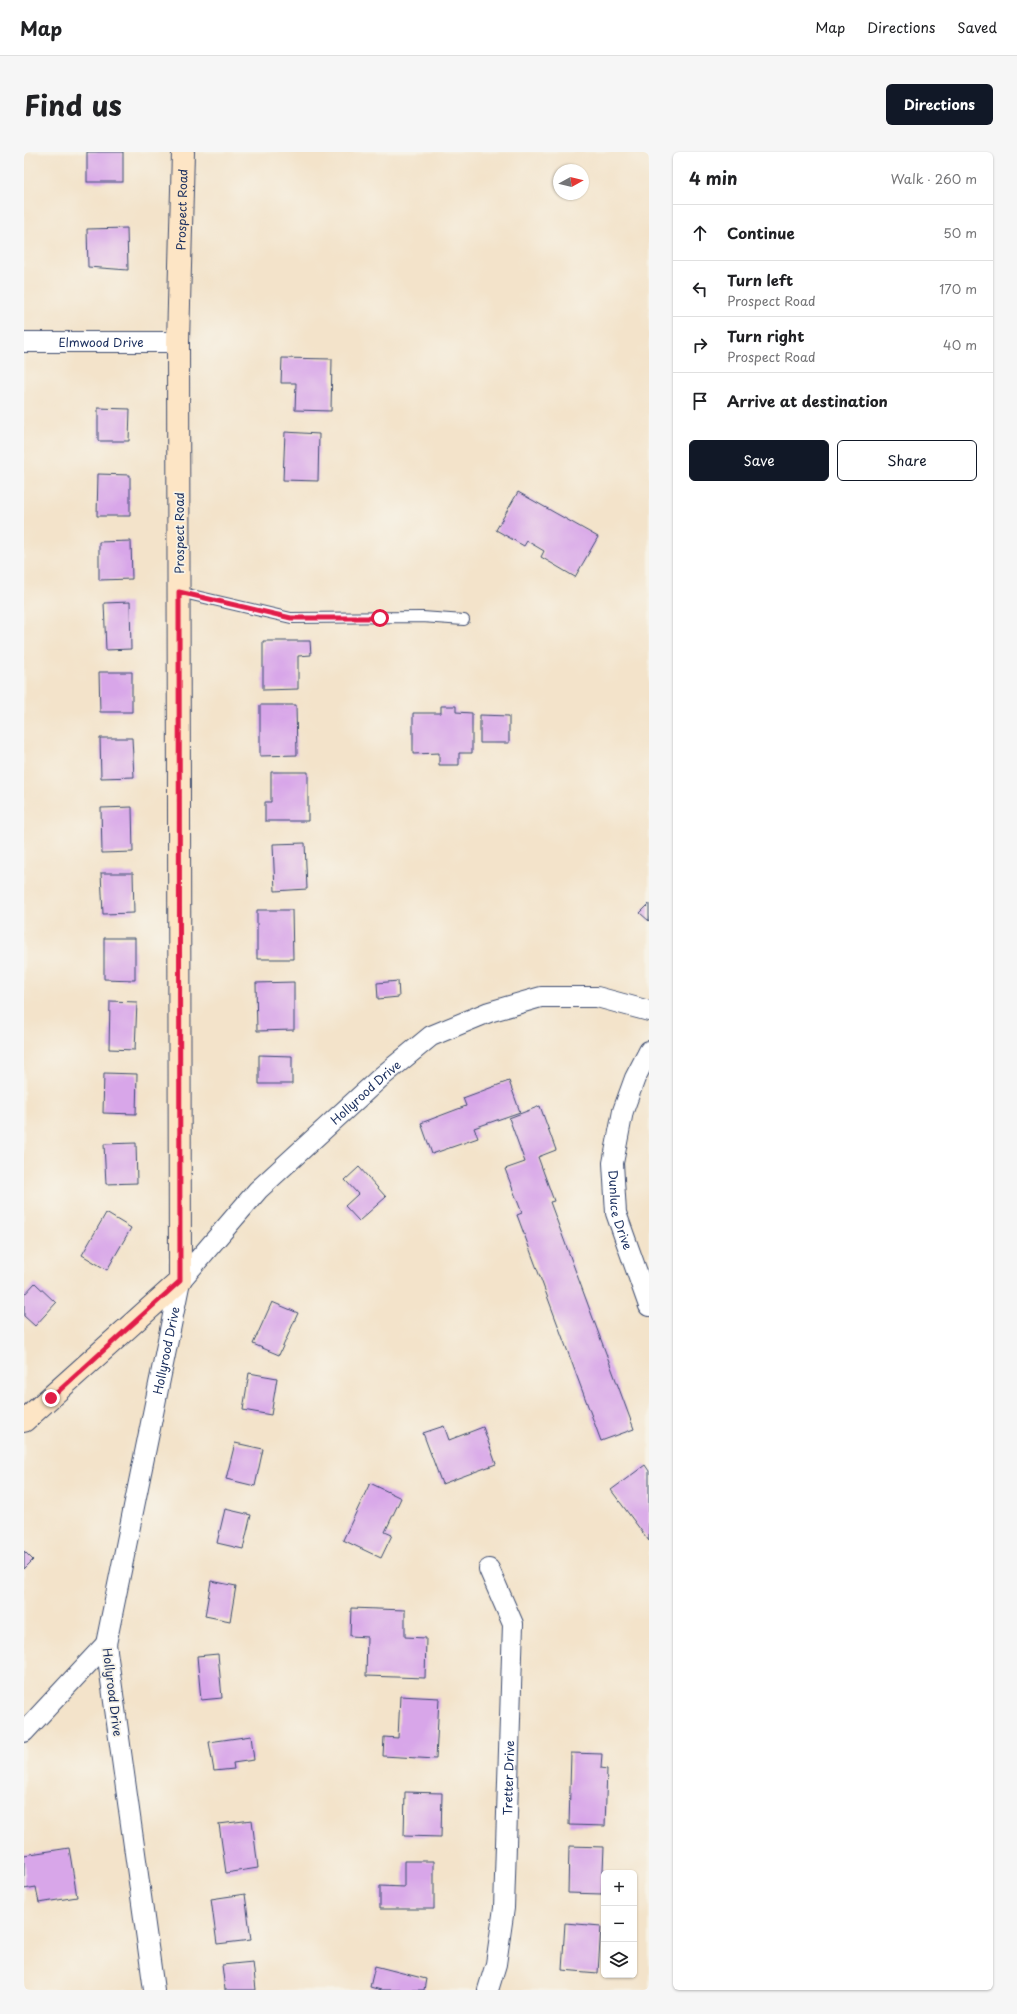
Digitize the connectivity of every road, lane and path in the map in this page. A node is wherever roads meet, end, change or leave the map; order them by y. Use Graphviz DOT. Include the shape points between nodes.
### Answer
graph roads {
  1 [pos="183,152"];
  2 [pos="24,342"];
  3 [pos="178,342"];
  4 [pos="179,592"];
  5 [pos="464,620"];
  6 [pos="649,1011"];
  7 [pos="649,1052"];
  8 [pos="180,1281"];
  9 [pos="649,1306"];
  10 [pos="24,1421"];
  11 [pos="489,1569"];
  12 [pos="106,1644"];
  13 [pos="24,1732"];
  14 [pos="154,1990"];
  15 [pos="488,1990"];
  1 -- 3 [label="street, Prospect Road"];
  2 -- 3 [label="street, Elmwood Drive"];
  3 -- 4 [label="street, Prospect Road"];
  4 -- 5 [label="lane" via="291,618 422,617"];
  4 -- 8 [label="street, Prospect Road"];
  6 -- 8 [label="street, Hollyrood Drive" via="597,997 541,997 490,1012 431,1036 380,1078 258,1190"];
  7 -- 9 [label="street, Dunluce Drive" via="635,1078 623,1111 613,1163 616,1213"];
  8 -- 10 [label="street"];
  8 -- 12 [label="street, Hollyrood Drive"];
  11 -- 15 [label="street, Tretter Drive" via="513,1624 504,1908 496,1964"];
  12 -- 13 [label="street"];
  12 -- 14 [label="street, Hollyrood Drive"];
}
